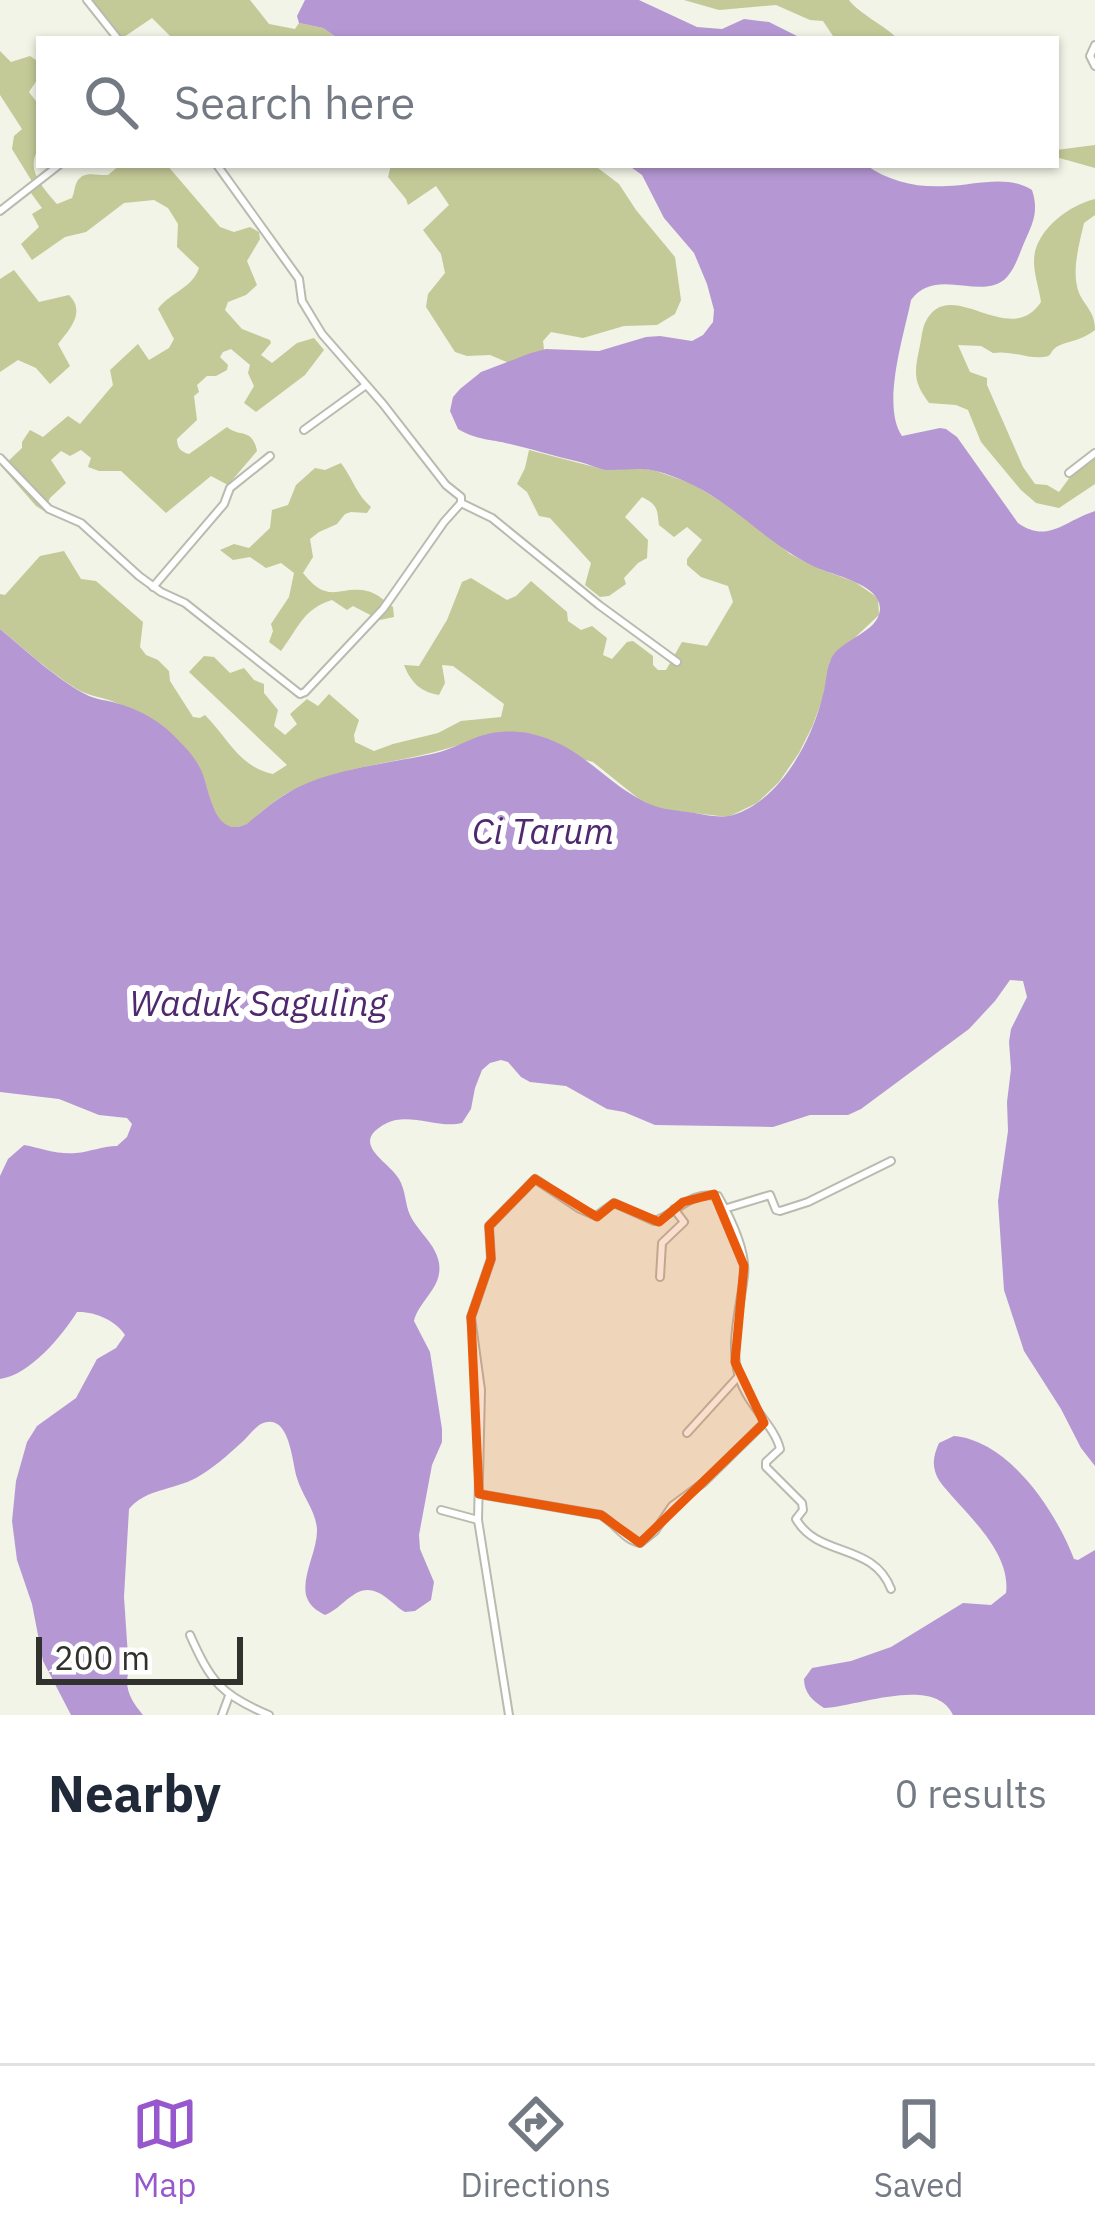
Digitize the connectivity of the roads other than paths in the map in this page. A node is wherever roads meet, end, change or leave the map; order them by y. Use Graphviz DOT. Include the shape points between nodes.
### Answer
graph roads {
  1 [pos="87,0"];
  2 [pos="116,36"];
  3 [pos="1095,45"];
  4 [pos="1095,66"];
  5 [pos="55,168"];
  6 [pos="219,168"];
  7 [pos="0,198"];
  8 [pos="3,208"];
  9 [pos="366,385"];
  10 [pos="304,430"];
  11 [pos="1095,453"];
  12 [pos="270,456"];
  13 [pos="0,458"];
  14 [pos="1069,473"];
  15 [pos="461,503"];
  16 [pos="153,587"];
  17 [pos="677,662"];
  18 [pos="891,1161"];
  19 [pos="674,1209"];
  20 [pos="724,1209"];
  21 [pos="660,1277"];
  22 [pos="738,1377"];
  23 [pos="764,1423"];
  24 [pos="686,1433"];
  25 [pos="479,1494"];
  26 [pos="441,1510"];
  27 [pos="478,1520"];
  28 [pos="891,1588"];
  29 [pos="190,1634"];
  30 [pos="229,1696"];
  31 [pos="222,1715"];
  32 [pos="269,1715"];
  33 [pos="509,1715"];
  1 -- 2 [label="street"];
  3 -- 4 [label="street"];
  5 -- 8 [label="street"];
  6 -- 9 [label="street" via="298,279 322,334"];
  7 -- 8 [label="street"];
  9 -- 10 [label="street"];
  9 -- 15 [label="street"];
  11 -- 14 [label="street"];
  12 -- 16 [label="street" via="230,488"];
  13 -- 16 [label="street" via="49,509 81,523"];
  15 -- 16 [label="street" via="382,608 303,694"];
  15 -- 17 [label="street" via="492,518"];
  18 -- 20 [label="street" via="779,1211 770,1195"];
  19 -- 20 [label="street" via="710,1194"];
  19 -- 21 [label="street" via="683,1223 662,1244"];
  19 -- 25 [label="street" via="654,1221 614,1203 596,1216 535,1179 489,1226 491,1259 471,1317 480,1380"];
  20 -- 22 [label="street" via="744,1266"];
  22 -- 23 [label="street"];
  22 -- 24 [label="street"];
  23 -- 25 [label="street" via="640,1543 601,1515"];
  23 -- 28 [label="street" via="780,1446 764,1464 802,1503 796,1523 872,1562"];
  25 -- 27 [label="street"];
  26 -- 27 [label="street"];
  27 -- 33 [label="street"];
  29 -- 30 [label="street"];
  30 -- 31 [label="street"];
  30 -- 32 [label="street"];
}
